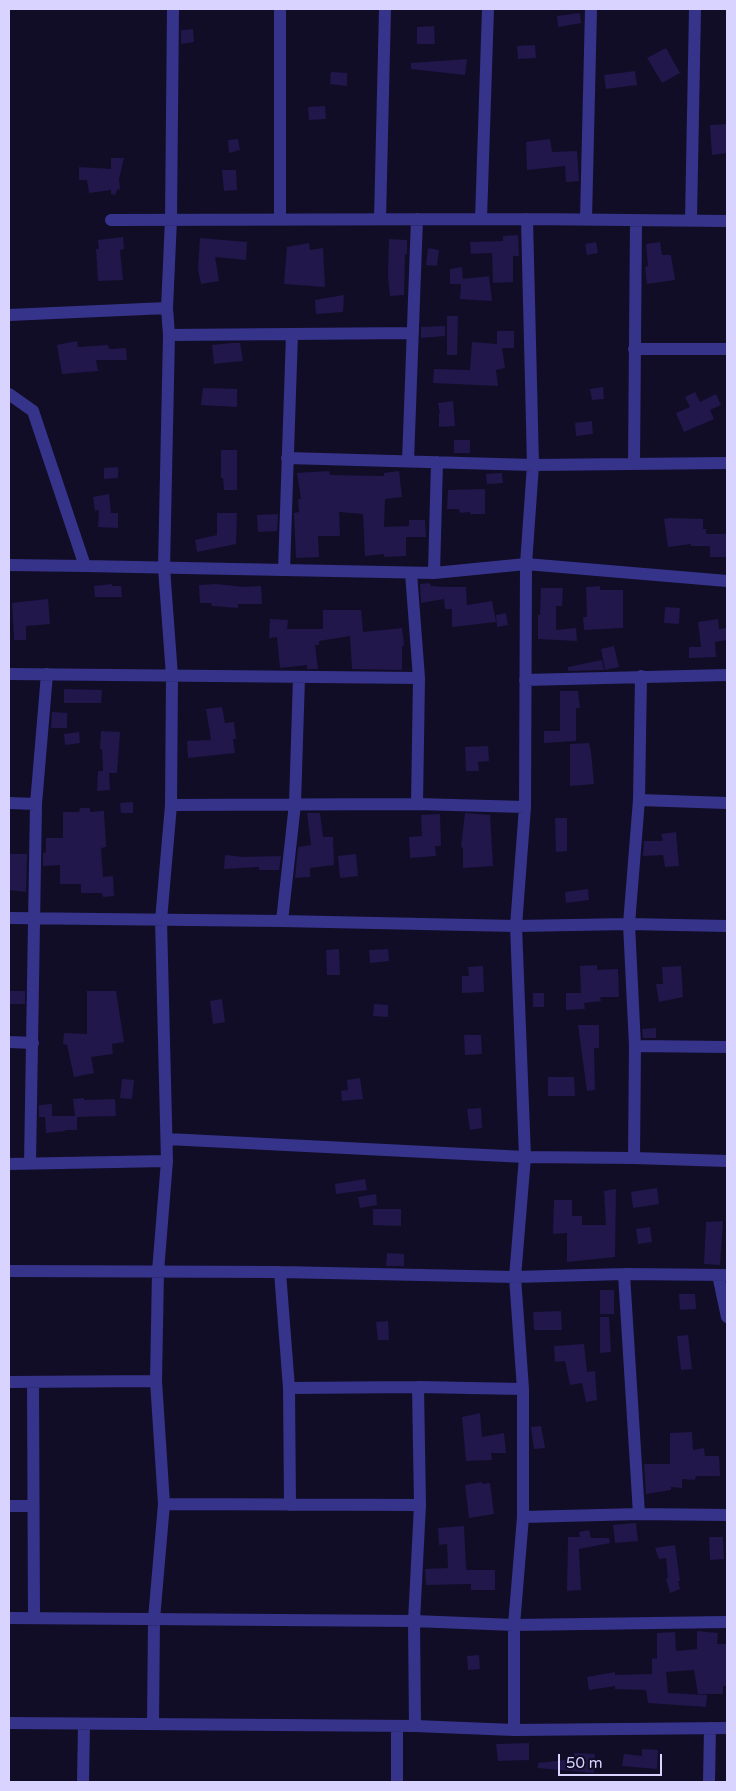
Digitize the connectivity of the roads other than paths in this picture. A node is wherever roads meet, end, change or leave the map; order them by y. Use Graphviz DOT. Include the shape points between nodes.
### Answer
graph roads {
  1 [pos="173,9"];
  2 [pos="280,9"];
  3 [pos="384,9"];
  4 [pos="488,9"];
  5 [pos="591,9"];
  6 [pos="695,9"];
  7 [pos="171,219"];
  8 [pos="280,219"];
  9 [pos="380,219"];
  10 [pos="416,219"];
  11 [pos="481,219"];
  12 [pos="526,219"];
  13 [pos="586,219"];
  14 [pos="112,220"];
  15 [pos="636,220"];
  16 [pos="691,220"];
  17 [pos="727,221"];
  18 [pos="167,308"];
  19 [pos="9,315"];
  20 [pos="413,333"];
  21 [pos="292,334"];
  22 [pos="169,335"];
  23 [pos="634,349"];
  24 [pos="727,349"];
  25 [pos="9,394"];
  26 [pos="287,458"];
  27 [pos="408,461"];
  28 [pos="437,462"];
  29 [pos="727,463"];
  30 [pos="634,464"];
  31 [pos="533,465"];
  32 [pos="526,564"];
  33 [pos="9,565"];
  34 [pos="85,566"];
  35 [pos="164,568"];
  36 [pos="284,570"];
  37 [pos="411,573"];
  38 [pos="434,573"];
  39 [pos="727,581"];
  40 [pos="9,674"];
  41 [pos="47,674"];
  42 [pos="172,676"];
  43 [pos="641,676"];
  44 [pos="727,676"];
  45 [pos="299,677"];
  46 [pos="419,678"];
  47 [pos="525,680"];
  48 [pos="639,800"];
  49 [pos="9,803"];
  50 [pos="727,803"];
  51 [pos="36,804"];
  52 [pos="295,804"];
  53 [pos="417,804"];
  54 [pos="171,805"];
  55 [pos="525,807"];
  56 [pos="9,918"];
  57 [pos="34,919"];
  58 [pos="161,920"];
  59 [pos="282,921"];
  60 [pos="629,924"];
  61 [pos="516,926"];
  62 [pos="727,926"];
  63 [pos="9,1042"];
  64 [pos="33,1043"];
  65 [pos="635,1046"];
  66 [pos="727,1046"];
  67 [pos="168,1139"];
  68 [pos="525,1157"];
  69 [pos="634,1158"];
  70 [pos="167,1161"];
  71 [pos="727,1161"];
  72 [pos="30,1163"];
  73 [pos="9,1164"];
  74 [pos="9,1271"];
  75 [pos="158,1272"];
  76 [pos="280,1272"];
  77 [pos="624,1274"];
  78 [pos="722,1275"];
  79 [pos="515,1277"];
  80 [pos="727,1317"];
  81 [pos="156,1381"];
  82 [pos="9,1382"];
  83 [pos="32,1382"];
  84 [pos="418,1387"];
  85 [pos="289,1388"];
  86 [pos="523,1389"];
  87 [pos="164,1504"];
  88 [pos="290,1505"];
  89 [pos="420,1505"];
  90 [pos="9,1506"];
  91 [pos="33,1506"];
  92 [pos="639,1514"];
  93 [pos="727,1515"];
  94 [pos="523,1517"];
  95 [pos="9,1618"];
  96 [pos="34,1618"];
  97 [pos="154,1619"];
  98 [pos="414,1621"];
  99 [pos="727,1622"];
  100 [pos="514,1625"];
  101 [pos="9,1723"];
  102 [pos="84,1724"];
  103 [pos="153,1724"];
  104 [pos="397,1726"];
  105 [pos="415,1726"];
  106 [pos="710,1728"];
  107 [pos="727,1728"];
  108 [pos="514,1730"];
  109 [pos="83,1782"];
  110 [pos="397,1782"];
  111 [pos="709,1782"];
  1 -- 7 [label="street"];
  2 -- 8 [label="street"];
  3 -- 9 [label="street"];
  4 -- 11 [label="street"];
  5 -- 13 [label="street"];
  6 -- 16 [label="street"];
  7 -- 8 [label="street"];
  7 -- 14 [label="street"];
  7 -- 18 [label="street"];
  8 -- 9 [label="street"];
  9 -- 10 [label="street"];
  10 -- 11 [label="street"];
  10 -- 20 [label="street"];
  11 -- 12 [label="street"];
  12 -- 13 [label="street"];
  12 -- 31 [label="street"];
  13 -- 15 [label="street"];
  15 -- 16 [label="street"];
  15 -- 23 [label="street"];
  16 -- 17 [label="street"];
  18 -- 19 [label="street"];
  18 -- 22 [label="street"];
  20 -- 21 [label="street"];
  20 -- 27 [label="street"];
  21 -- 22 [label="street"];
  21 -- 26 [label="street"];
  22 -- 35 [label="street"];
  23 -- 24 [label="street"];
  23 -- 30 [label="street"];
  25 -- 34 [label="street" via="33,411"];
  26 -- 27 [label="street"];
  26 -- 36 [label="street"];
  27 -- 28 [label="street"];
  28 -- 31 [label="street"];
  28 -- 38 [label="street"];
  29 -- 30 [label="street"];
  30 -- 31 [label="street"];
  31 -- 32 [label="street"];
  32 -- 38 [label="street"];
  32 -- 39 [label="street"];
  32 -- 47 [label="street"];
  33 -- 34 [label="street"];
  34 -- 35 [label="street"];
  35 -- 36 [label="street"];
  35 -- 42 [label="street"];
  36 -- 37 [label="street"];
  37 -- 38 [label="street"];
  37 -- 46 [label="street"];
  40 -- 41 [label="street"];
  41 -- 42 [label="street"];
  41 -- 51 [label="street"];
  42 -- 45 [label="street"];
  42 -- 54 [label="street"];
  43 -- 44 [label="street"];
  43 -- 47 [label="street"];
  43 -- 48 [label="street"];
  45 -- 46 [label="street"];
  45 -- 52 [label="street"];
  46 -- 53 [label="street"];
  47 -- 55 [label="street"];
  48 -- 50 [label="street"];
  48 -- 60 [label="street"];
  49 -- 51 [label="street"];
  51 -- 57 [label="street"];
  52 -- 53 [label="street"];
  52 -- 54 [label="street"];
  52 -- 59 [label="street"];
  53 -- 55 [label="street"];
  54 -- 58 [label="street"];
  55 -- 61 [label="street"];
  56 -- 57 [label="street"];
  57 -- 58 [label="street"];
  57 -- 64 [label="street"];
  58 -- 59 [label="street"];
  58 -- 67 [label="street"];
  59 -- 61 [label="street"];
  60 -- 61 [label="street"];
  60 -- 62 [label="street"];
  60 -- 65 [label="street"];
  61 -- 68 [label="street"];
  63 -- 64 [label="street"];
  64 -- 72 [label="street"];
  65 -- 66 [label="street"];
  65 -- 69 [label="street"];
  67 -- 68 [label="street"];
  67 -- 70 [label="street"];
  68 -- 69 [label="street"];
  68 -- 79 [label="street"];
  69 -- 71 [label="street"];
  70 -- 72 [label="street"];
  70 -- 75 [label="street"];
  72 -- 73 [label="street"];
  74 -- 75 [label="street"];
  75 -- 76 [label="street"];
  75 -- 81 [label="street"];
  76 -- 79 [label="street"];
  76 -- 85 [label="street"];
  77 -- 78 [label="street"];
  77 -- 79 [label="street"];
  77 -- 92 [label="street"];
  78 -- 80 [label="street"];
  79 -- 86 [label="street"];
  81 -- 83 [label="street"];
  81 -- 87 [label="street"];
  82 -- 83 [label="street"];
  83 -- 91 [label="street"];
  84 -- 85 [label="street"];
  84 -- 86 [label="street"];
  84 -- 89 [label="street"];
  85 -- 88 [label="street"];
  86 -- 94 [label="street"];
  87 -- 88 [label="street"];
  87 -- 97 [label="street"];
  88 -- 89 [label="street"];
  89 -- 98 [label="street"];
  90 -- 91 [label="street"];
  91 -- 96 [label="street"];
  92 -- 93 [label="street"];
  92 -- 94 [label="street"];
  94 -- 100 [label="street"];
  95 -- 96 [label="street"];
  96 -- 97 [label="street"];
  97 -- 98 [label="street"];
  97 -- 103 [label="street"];
  98 -- 100 [label="street"];
  98 -- 105 [label="street"];
  99 -- 100 [label="street"];
  100 -- 108 [label="street"];
  101 -- 102 [label="street"];
  102 -- 103 [label="street"];
  102 -- 109 [label="street"];
  103 -- 104 [label="street"];
  104 -- 105 [label="street"];
  104 -- 110 [label="street"];
  105 -- 108 [label="street"];
  106 -- 107 [label="street"];
  106 -- 108 [label="street"];
  106 -- 111 [label="street"];
}
